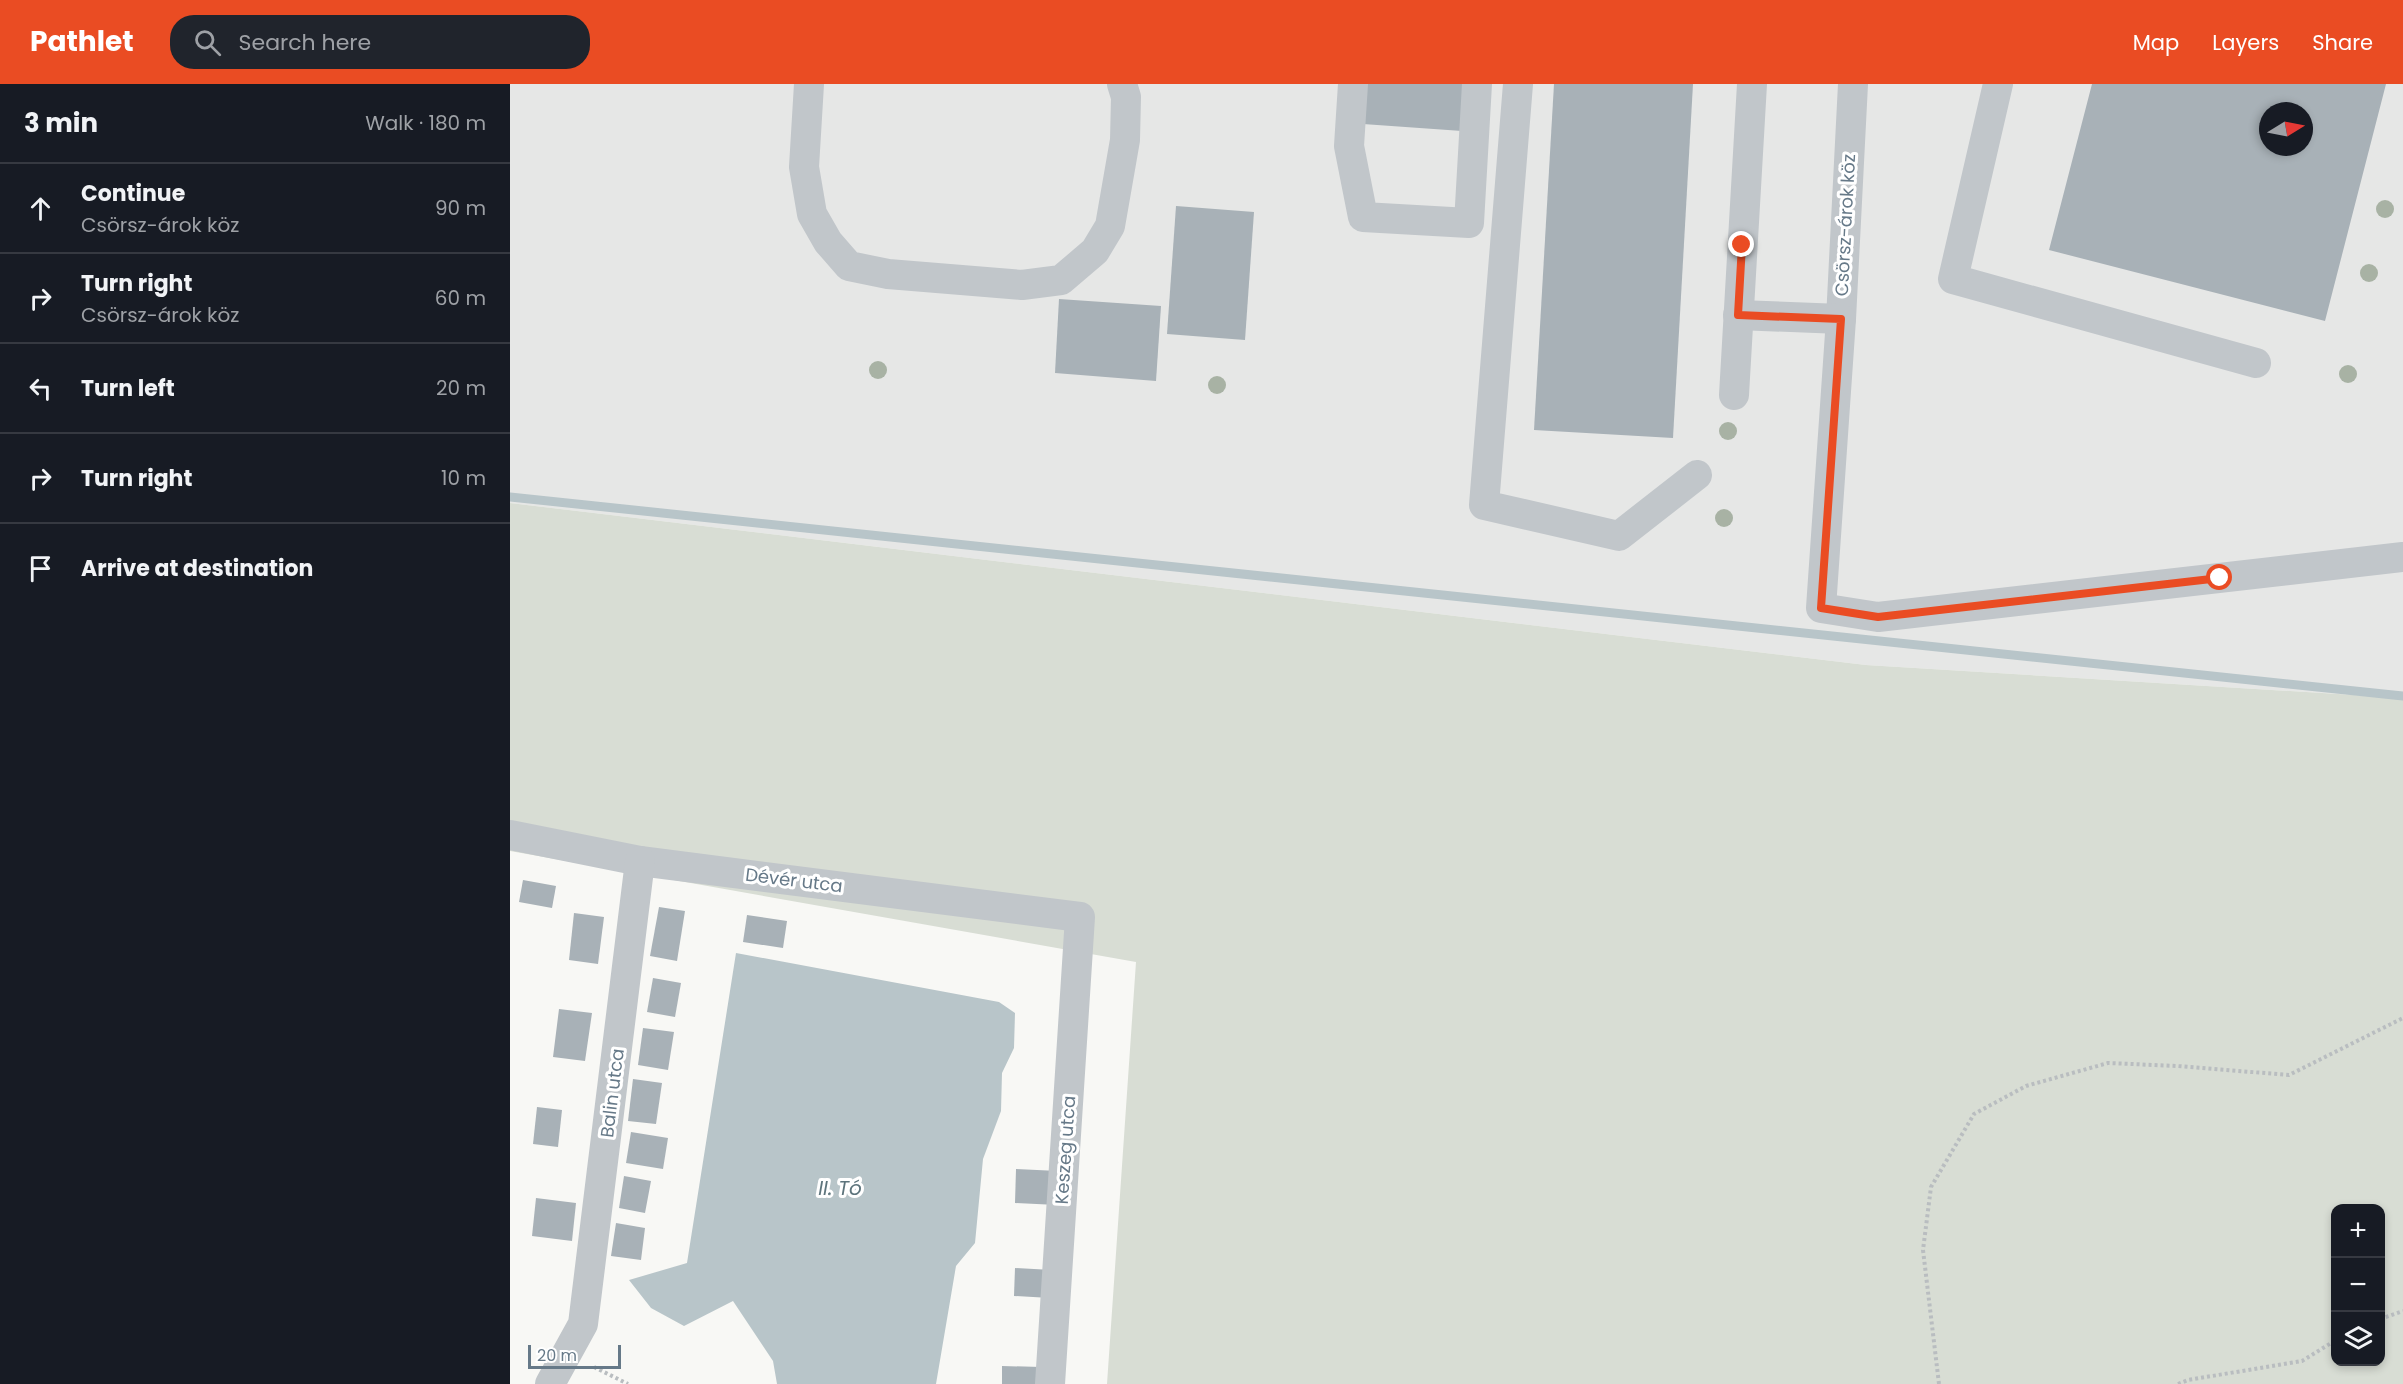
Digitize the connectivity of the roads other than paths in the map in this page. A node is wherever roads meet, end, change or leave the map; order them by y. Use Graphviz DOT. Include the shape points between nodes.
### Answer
graph roads {
  1 [pos="809,84"];
  2 [pos="1122,84"];
  3 [pos="1353,84"];
  4 [pos="1477,84"];
  5 [pos="1518,84"];
  6 [pos="1752,84"];
  7 [pos="1853,84"];
  8 [pos="1998,84"];
  9 [pos="1738,315"];
  10 [pos="1841,319"];
  11 [pos="2256,363"];
  12 [pos="1734,395"];
  13 [pos="1697,475"];
  14 [pos="2403,557"];
  15 [pos="510,835"];
  16 [pos="640,861"];
  17 [pos="1080,917"];
  18 [pos="550,1384"];
  19 [pos="1050,1384"];
  1 -- 2 [label="street" via="804,167 812,214 828,242 849,266 888,274 1022,285 1061,280 1095,252 1110,225 1125,140 1126,98"];
  3 -- 4 [label="street" via="1349,146 1363,217 1469,223"];
  5 -- 13 [label="street" via="1484,504 1618,536"];
  6 -- 9 [label="street"];
  7 -- 10 [label="street, Csörsz-árok köz"];
  8 -- 11 [label="street" via="1953,279"];
  9 -- 10 [label="street"];
  9 -- 12 [label="street"];
  10 -- 14 [label="street, Csörsz-árok köz" via="1821,608 1878,617"];
  15 -- 16 [label="street, Dévér utca"];
  16 -- 17 [label="street, Dévér utca"];
  16 -- 18 [label="street, Balin utca" via="583,1324"];
  17 -- 19 [label="street, Keszeg utca"];
}
